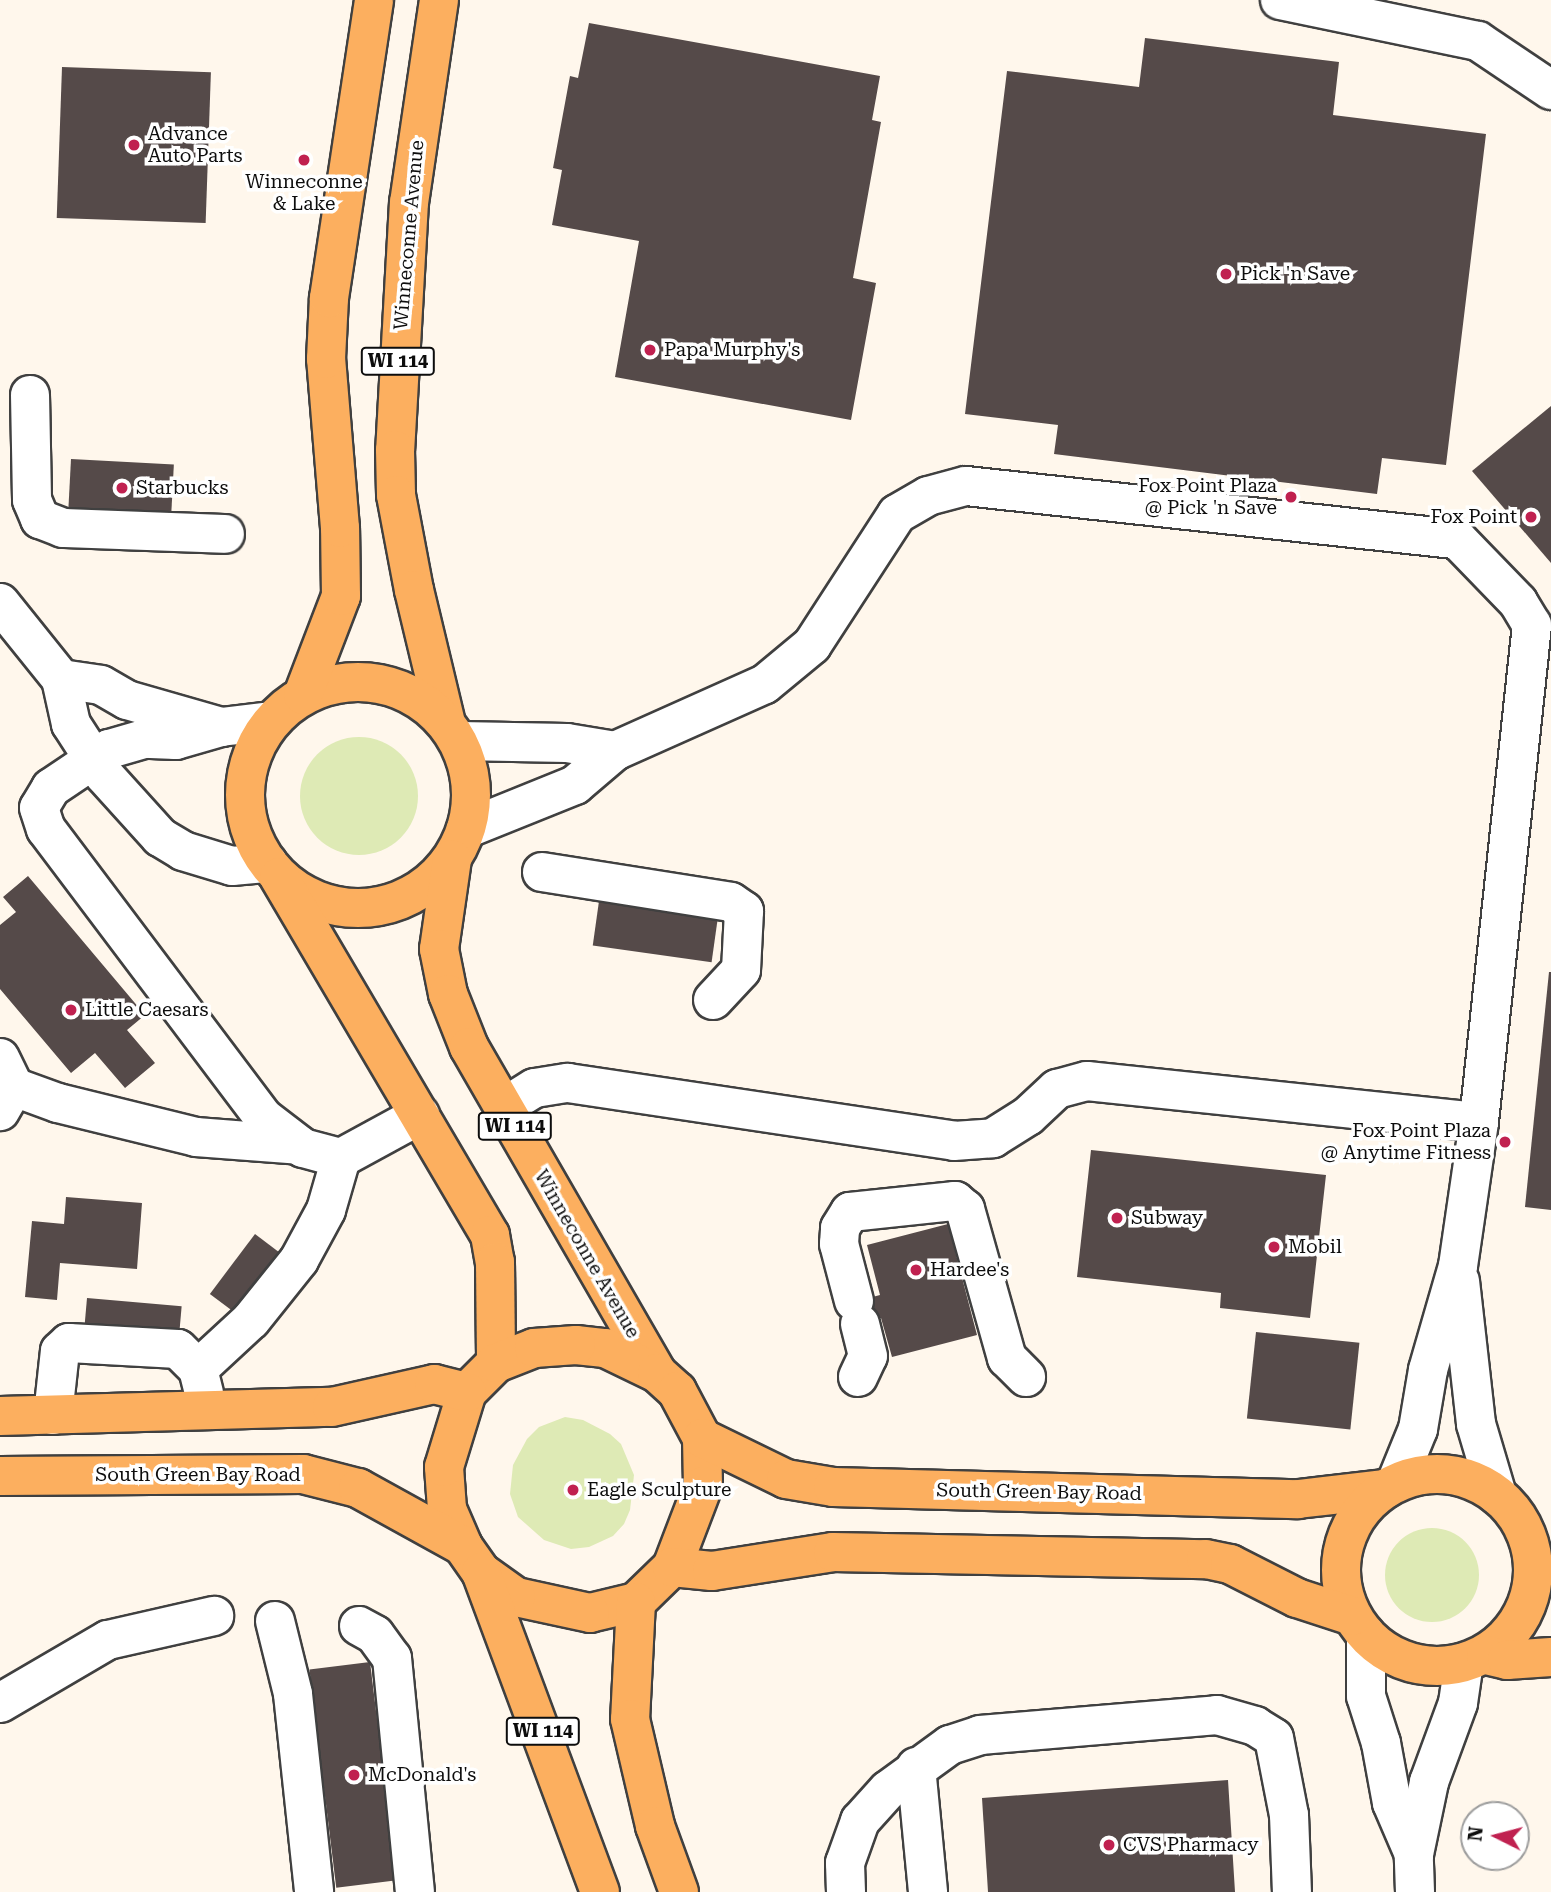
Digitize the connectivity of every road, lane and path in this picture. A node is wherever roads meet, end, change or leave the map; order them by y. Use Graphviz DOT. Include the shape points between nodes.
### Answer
graph roads {
  1 [pos="374,0"];
  2 [pos="439,0"];
  3 [pos="1280,0"];
  4 [pos="1551,90"];
  5 [pos="30,395"];
  6 [pos="225,534"];
  7 [pos="1,608"];
  8 [pos="61,679"];
  9 [pos="303,695"];
  10 [pos="271,721"];
  11 [pos="221,727"];
  12 [pos="452,730"];
  13 [pos="615,751"];
  14 [pos="93,758"];
  15 [pos="459,844"];
  16 [pos="273,869"];
  17 [pos="542,872"];
  18 [pos="713,1000"];
  19 [pos="5,1085"];
  20 [pos="504,1107"];
  21 [pos="420,1115"];
  22 [pos="1479,1122"];
  23 [pos="299,1145"];
  24 [pos="341,1158"];
  25 [pos="1458,1266"];
  26 [pos="496,1363"];
  27 [pos="198,1369"];
  28 [pos="657,1373"];
  29 [pos="858,1377"];
  30 [pos="1026,1377"];
  31 [pos="467,1392"];
  32 [pos="209,1413"];
  33 [pos="53,1415"];
  34 [pos="0,1416"];
  35 [pos="702,1438"];
  36 [pos="0,1476"];
  37 [pos="1390,1486"];
  38 [pos="1497,1495"];
  39 [pos="1541,1548"];
  40 [pos="472,1559"];
  41 [pos="672,1567"];
  42 [pos="636,1602"];
  43 [pos="214,1616"];
  44 [pos="275,1620"];
  45 [pos="1359,1625"];
  46 [pos="359,1626"];
  47 [pos="1551,1657"];
  48 [pos="1475,1658"];
  49 [pos="0,1703"];
  50 [pos="916,1767"];
  51 [pos="1414,1854"];
  52 [pos="416,1889"];
  53 [pos="314,1892"];
  54 [pos="600,1892"];
  55 [pos="678,1892"];
  56 [pos="846,1892"];
  57 [pos="928,1892"];
  58 [pos="1292,1892"];
  59 [pos="1415,1892"];
  1 -- 9 [label="main road" via="329,298 327,383 341,596"];
  2 -- 12 [label="main road, Winneconne Avenue / WI 114" via="409,202 395,450 401,522"];
  3 -- 4 [label="street" via="1478,41"];
  5 -- 6 [label="street" via="32,500 40,519 63,527"];
  7 -- 8 [label="street"];
  8 -- 11 [label="street" via="101,685 127,700"];
  8 -- 14 [label="street" via="71,724"];
  9 -- 10 [label="main road"];
  9 -- 12 [label="main road" via="338,683 376,683 412,695"];
  10 -- 11 [label="street"];
  10 -- 16 [label="main road" via="253,750 245,782 246,816 257,848"];
  11 -- 14 [label="street" via="176,740 124,743"];
  12 -- 13 [label="street"];
  12 -- 15 [label="main road" via="470,795"];
  13 -- 15 [label="street" via="575,785"];
  13 -- 22 [label="street" via="765,684 812,645 897,514 929,496 966,486 1457,540 1518,603 1532,625"];
  14 -- 16 [label="street" via="134,809 173,847 232,866"];
  14 -- 23 [label="street" via="51,788 39,808 46,830 264,1118"];
  15 -- 16 [label="main road" via="422,887 392,902 360,908 327,904"];
  15 -- 20 [label="main road, Winneconne Avenue / WI 114" via="439,940 448,994 469,1047"];
  16 -- 21 [label="main road"];
  17 -- 18 [label="street" via="731,902 744,911 741,970"];
  19 -- 23 [label="street" via="196,1137"];
  20 -- 22 [label="street" via="536,1087 568,1083 954,1141 993,1138 1028,1116 1058,1089 1087,1081"];
  20 -- 28 [label="main road, Winneconne Avenue / WI 114"];
  21 -- 24 [label="street"];
  21 -- 26 [label="main road" via="490,1235 495,1262"];
  22 -- 25 [label="street"];
  23 -- 24 [label="street"];
  24 -- 27 [label="street" via="326,1209 299,1260 251,1320"];
  25 -- 37 [label="street" via="1428,1370 1418,1429"];
  25 -- 38 [label="street" via="1476,1424"];
  26 -- 28 [label="main road" via="534,1348 576,1345 614,1351"];
  26 -- 31 [label="main road"];
  27 -- 32 [label="street"];
  27 -- 33 [label="street" via="178,1349 69,1343 60,1351"];
  28 -- 35 [label="main road" via="677,1391"];
  29 -- 30 [label="street" via="868,1356 839,1244 840,1228 850,1212 955,1200 965,1209 1007,1358"];
  31 -- 32 [label="main road" via="434,1384 332,1407"];
  31 -- 40 [label="main road" via="444,1467 447,1508"];
  32 -- 33 [label="main road"];
  33 -- 34 [label="main road"];
  35 -- 37 [label="main road, South Green Bay Road" via="786,1479 833,1488 1298,1499"];
  35 -- 41 [label="main road" via="703,1486"];
  36 -- 40 [label="main road, South Green Bay Road" via="303,1474 358,1488"];
  37 -- 38 [label="main road" via="1442,1474 1471,1480"];
  37 -- 45 [label="main road" via="1362,1509 1347,1535 1342,1584"];
  38 -- 39 [label="main road"];
  39 -- 48 [label="main road" via="1530,1596 1507,1638"];
  40 -- 42 [label="main road, South Green Bay Road" via="516,1597 553,1608 590,1613"];
  40 -- 54 [label="main road, WI 114"];
  41 -- 42 [label="main road"];
  41 -- 45 [label="main road" via="712,1571 832,1552 1206,1559 1230,1564"];
  42 -- 55 [label="main road" via="630,1720 655,1826"];
  43 -- 49 [label="street" via="108,1640"];
  44 -- 53 [label="street" via="293,1694"];
  45 -- 48 [label="main road" via="1390,1654 1418,1665"];
  45 -- 51 [label="street" via="1366,1696 1392,1803"];
  46 -- 52 [label="street" via="380,1640 392,1658"];
  47 -- 48 [label="main road"];
  48 -- 51 [label="street" via="1429,1782"];
  50 -- 56 [label="street" via="860,1821 845,1863"];
  50 -- 57 [label="street"];
  50 -- 58 [label="street" via="950,1745 980,1735 1217,1716 1255,1726 1274,1738 1280,1759 1289,1815"];
  51 -- 59 [label="street"];
}
